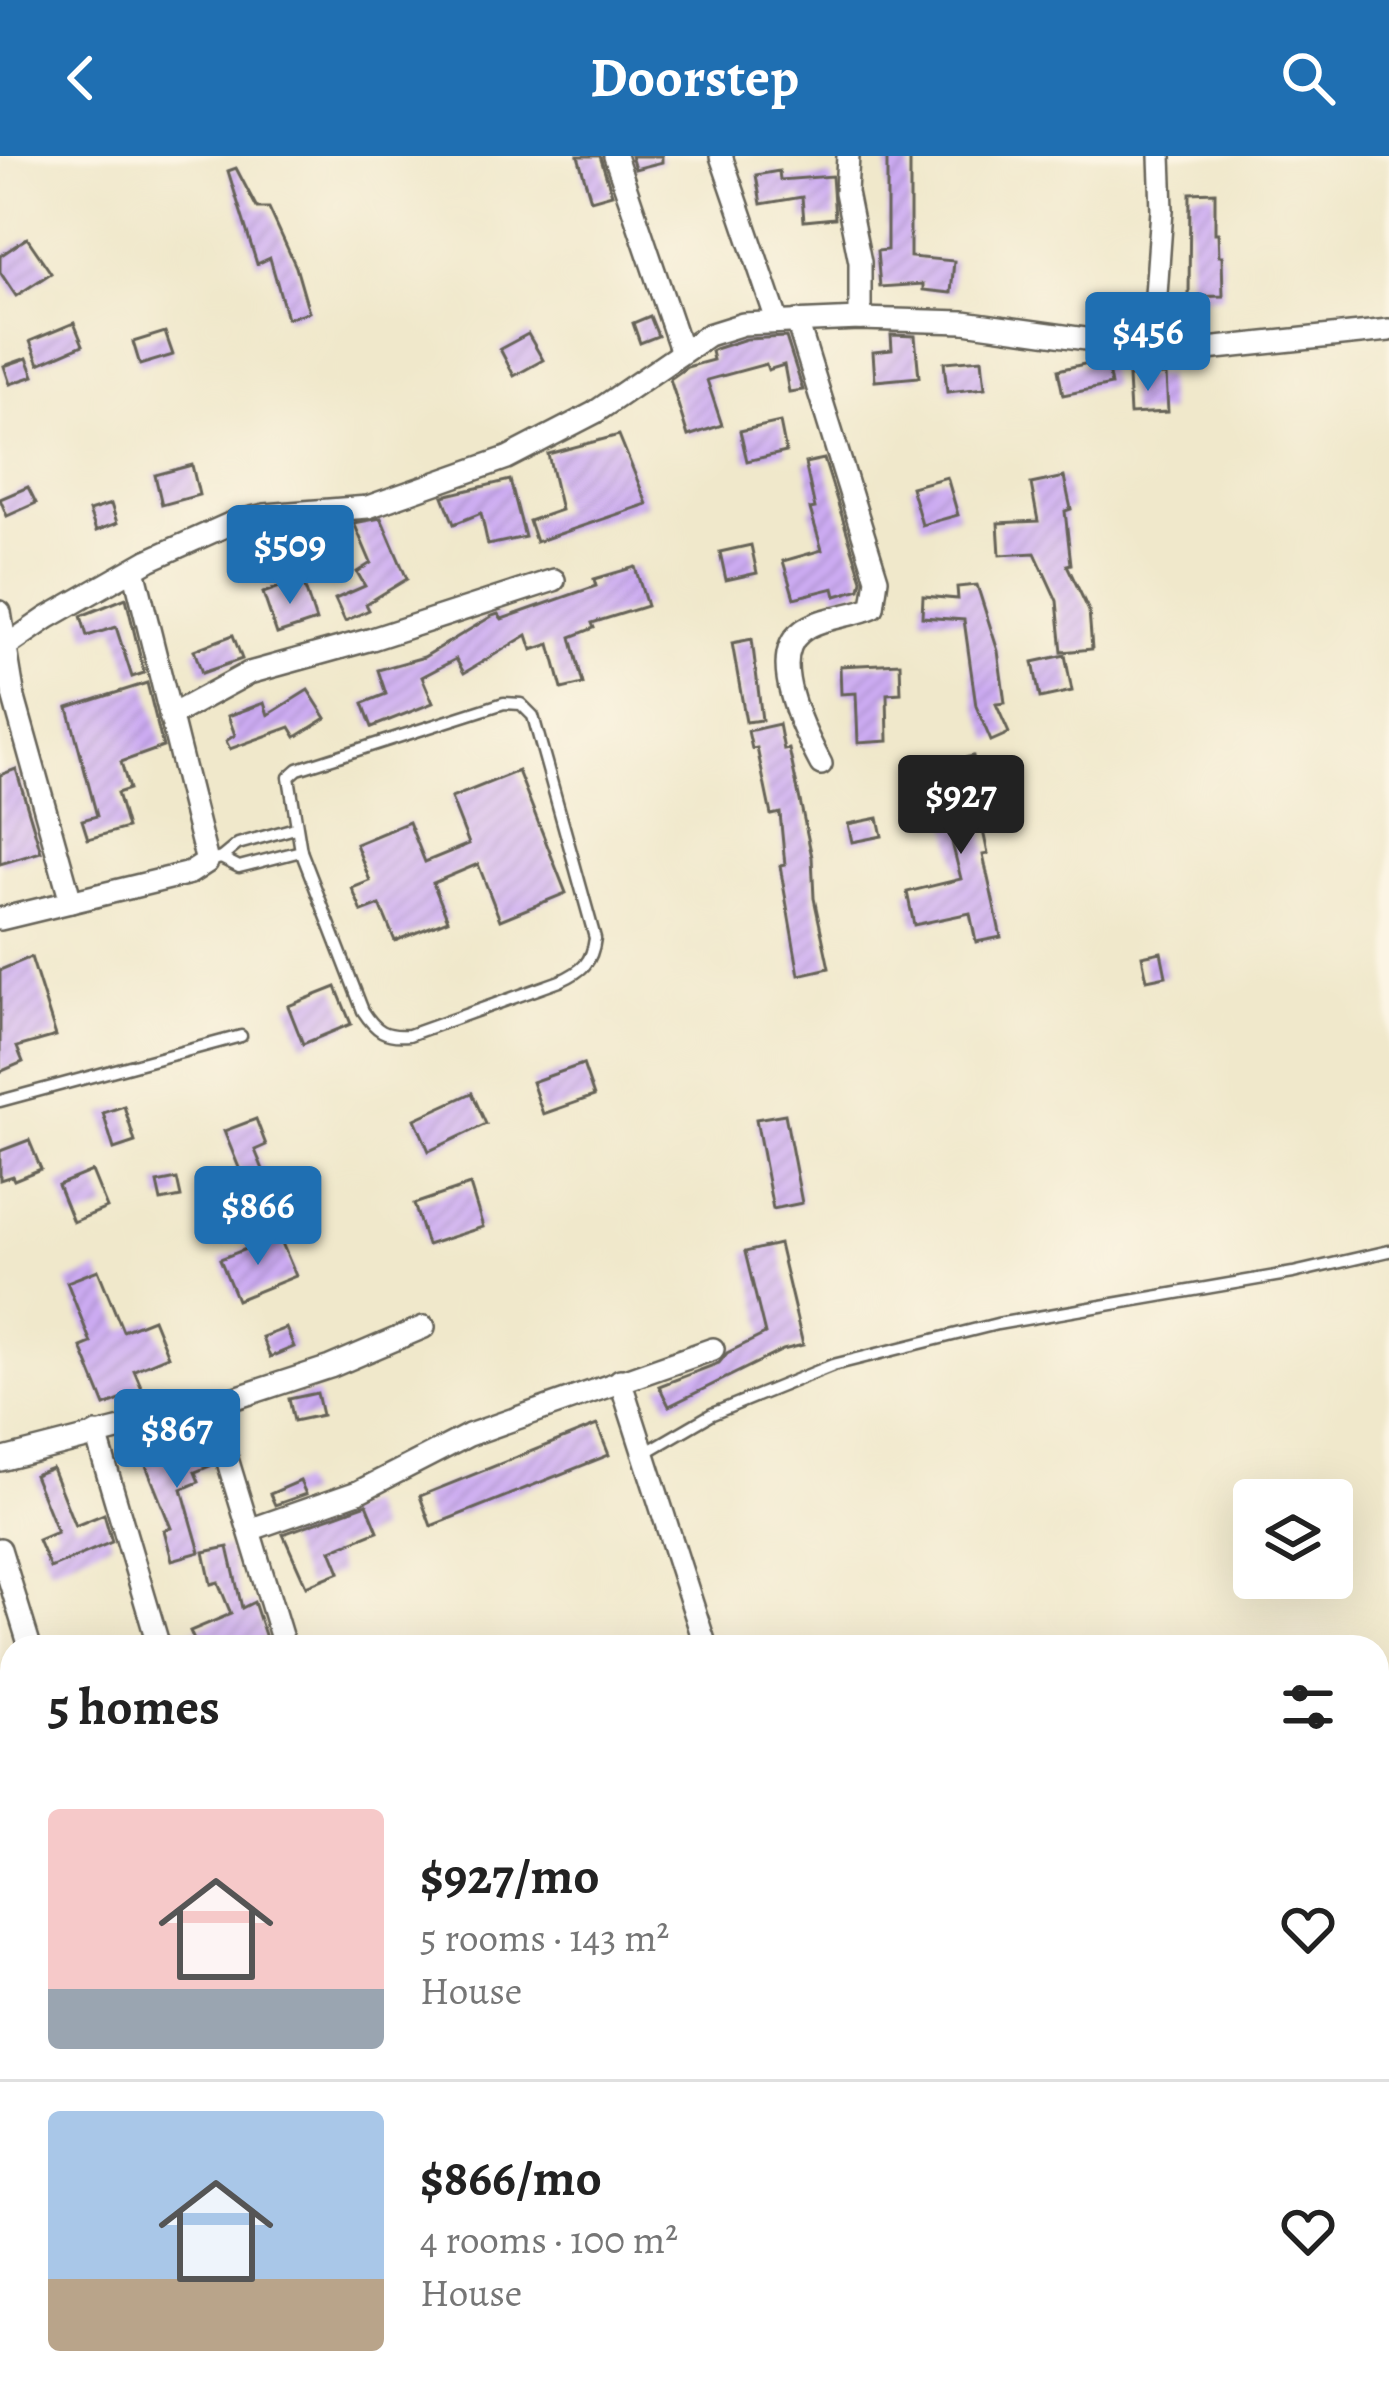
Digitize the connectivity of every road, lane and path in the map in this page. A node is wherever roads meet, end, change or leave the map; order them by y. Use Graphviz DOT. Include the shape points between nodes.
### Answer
graph roads {
  1 [pos="615,156"];
  2 [pos="721,156"];
  3 [pos="848,156"];
  4 [pos="1160,156"];
  5 [pos="860,319"];
  6 [pos="787,321"];
  7 [pos="1389,330"];
  8 [pos="681,350"];
  9 [pos="1152,351"];
  10 [pos="134,569"];
  11 [pos="554,580"];
  12 [pos="0,612"];
  13 [pos="5,647"];
  14 [pos="170,716"];
  15 [pos="820,764"];
  16 [pos="295,828"];
  17 [pos="301,850"];
  18 [pos="214,860"];
  19 [pos="71,902"];
  20 [pos="0,919"];
  21 [pos="241,1036"];
  22 [pos="0,1101"];
  23 [pos="1389,1251"];
  24 [pos="424,1327"];
  25 [pos="713,1349"];
  26 [pos="620,1380"];
  27 [pos="211,1406"];
  28 [pos="96,1434"];
  29 [pos="645,1453"];
  30 [pos="0,1460"];
  31 [pos="251,1529"];
  32 [pos="0,1549"];
  33 [pos="26,1635"];
  34 [pos="155,1635"];
  35 [pos="282,1635"];
  36 [pos="702,1635"];
  1 -- 8 [label="street"];
  2 -- 6 [label="street"];
  3 -- 5 [label="street"];
  4 -- 9 [label="street"];
  5 -- 6 [label="street"];
  5 -- 9 [label="street" via="964,322"];
  6 -- 8 [label="street" via="725,329"];
  6 -- 15 [label="street" via="878,579 873,608 815,623 784,652"];
  7 -- 9 [label="street"];
  8 -- 10 [label="street" via="594,412 507,458 368,507 234,521"];
  10 -- 13 [label="street"];
  10 -- 14 [label="street"];
  11 -- 14 [label="street" via="250,673"];
  12 -- 13 [label="street"];
  13 -- 19 [label="street"];
  14 -- 18 [label="street"];
  16 -- 17 [label="lane"];
  16 -- 17 [label="lane" via="289,777 298,769 521,704 541,739 593,955 560,981 390,1036 363,1011"];
  16 -- 18 [label="lane" via="238,844"];
  17 -- 18 [label="lane" via="239,867"];
  18 -- 19 [label="street"];
  19 -- 20 [label="street"];
  21 -- 22 [label="lane"];
  23 -- 29 [label="lane" via="997,1324 833,1366 712,1414"];
  24 -- 27 [label="street"];
  25 -- 26 [label="street"];
  26 -- 29 [label="street"];
  26 -- 31 [label="street"];
  27 -- 28 [label="street"];
  27 -- 31 [label="street"];
  28 -- 30 [label="street"];
  28 -- 34 [label="street"];
  29 -- 36 [label="street"];
  31 -- 35 [label="street"];
  32 -- 33 [label="street"];
}
